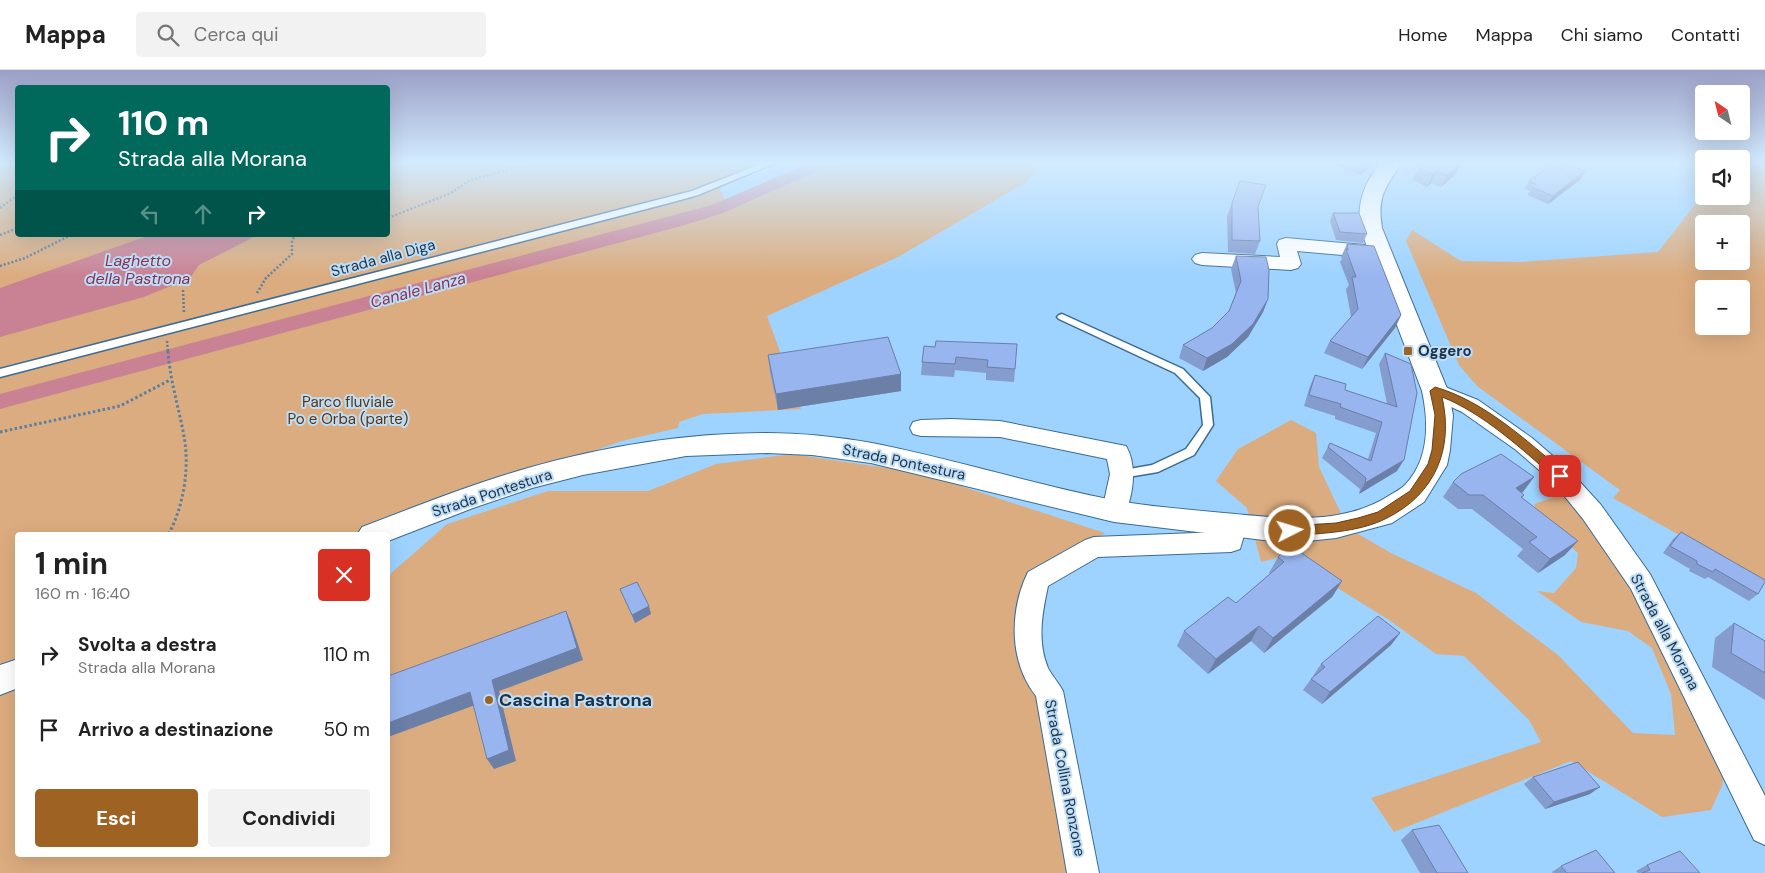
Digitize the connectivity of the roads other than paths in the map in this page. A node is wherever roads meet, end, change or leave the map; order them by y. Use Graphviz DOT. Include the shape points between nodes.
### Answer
graph roads {
  1 [pos="668,200"];
  2 [pos="1370,200"];
  3 [pos="1380,252"];
  4 [pos="1202,259"];
  5 [pos="1062,317"];
  6 [pos="0,373"];
  7 [pos="1435,391"];
  8 [pos="921,428"];
  9 [pos="1122,474"];
  10 [pos="1114,510"];
  11 [pos="1235,525"];
  12 [pos="380,532"];
  13 [pos="15,674"];
  14 [pos="0,680"];
  15 [pos="1765,829"];
  16 [pos="1083,873"];
  1 -- 6 [label="lane, Strada alla Diga"];
  2 -- 3 [label="main road, Strada Pontestura" via="1368,214"];
  3 -- 4 [label="street" via="1286,244 1291,264"];
  3 -- 7 [label="main road, Strada Pontestura"];
  5 -- 9 [label="lane" via="1179,371 1205,397 1208,426 1190,452 1154,469"];
  7 -- 11 [label="main road, Strada Pontestura" via="1440,432 1433,465 1414,494 1400,505 1382,516 1336,528 1290,531"];
  7 -- 15 [label="street, Strada alla Morana" via="1470,406 1524,444 1560,476 1592,512 1641,582"];
  8 -- 9 [label="street" via="1000,429 1118,452"];
  9 -- 10 [label="street"];
  10 -- 11 [label="main road, Strada Pontestura"];
  10 -- 12 [label="main road, Strada Pontestura" via="871,453 776,443 726,444 637,454 529,478"];
  11 -- 16 [label="street, Strada Collina Ronzone" via="1231,542 1094,547 1037,580 1027,637 1036,675 1049,691"];
  13 -- 14 [label="main road"];
}
